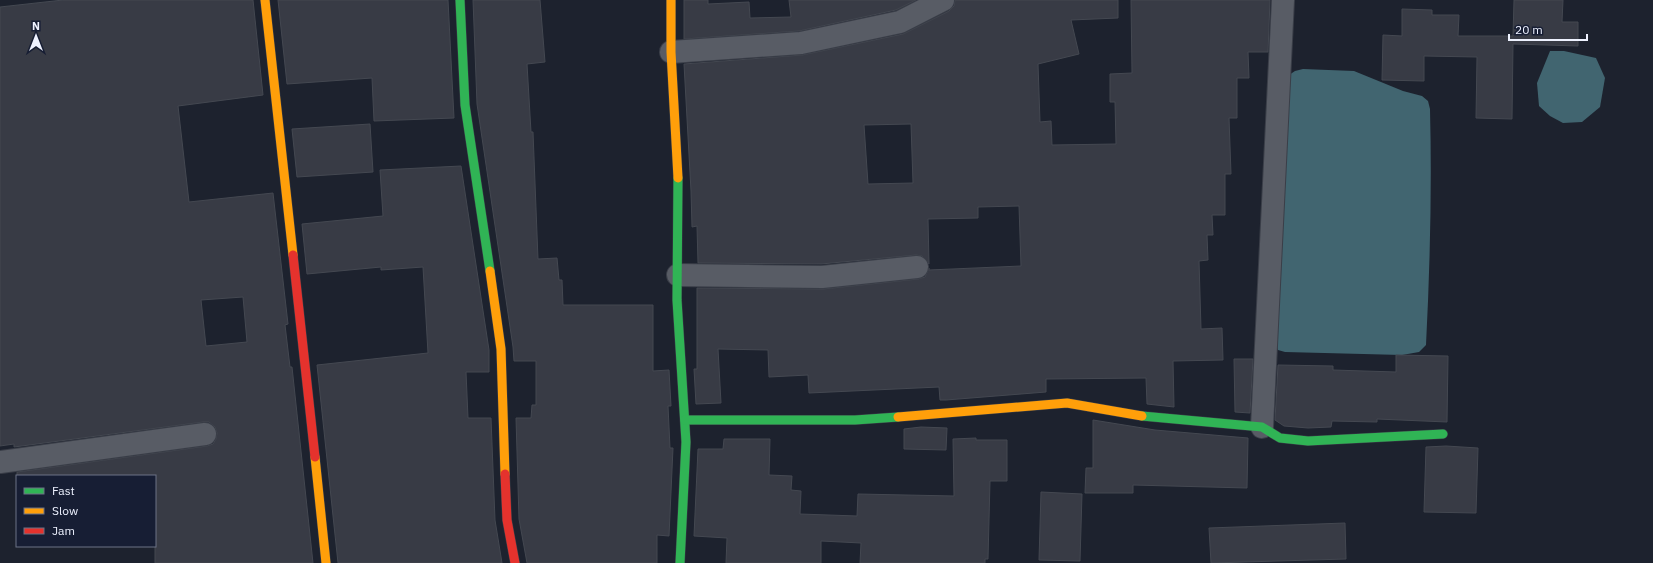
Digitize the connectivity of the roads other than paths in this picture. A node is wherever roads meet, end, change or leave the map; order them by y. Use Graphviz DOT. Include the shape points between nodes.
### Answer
graph roads {
  1 [pos="265,0"];
  2 [pos="460,0"];
  3 [pos="671,0"];
  4 [pos="943,0"];
  5 [pos="1283,0"];
  6 [pos="671,52"];
  7 [pos="917,267"];
  8 [pos="678,275"];
  9 [pos="685,420"];
  10 [pos="1262,427"];
  11 [pos="205,434"];
  12 [pos="1443,434"];
  13 [pos="0,462"];
  14 [pos="326,563"];
  15 [pos="515,563"];
  16 [pos="680,563"];
  1 -- 14 [label="street"];
  2 -- 15 [label="street" via="465,105 500,349 507,520"];
  3 -- 6 [label="street"];
  4 -- 6 [label="street" via="900,22 801,43"];
  5 -- 10 [label="street"];
  6 -- 8 [label="street" via="680,192"];
  7 -- 8 [label="street" via="822,277"];
  8 -- 9 [label="street" via="677,300"];
  9 -- 10 [label="street" via="855,420 1067,403 1156,418"];
  9 -- 16 [label="street"];
  10 -- 12 [label="street" via="1280,438 1302,440"];
  11 -- 13 [label="street"];
}
